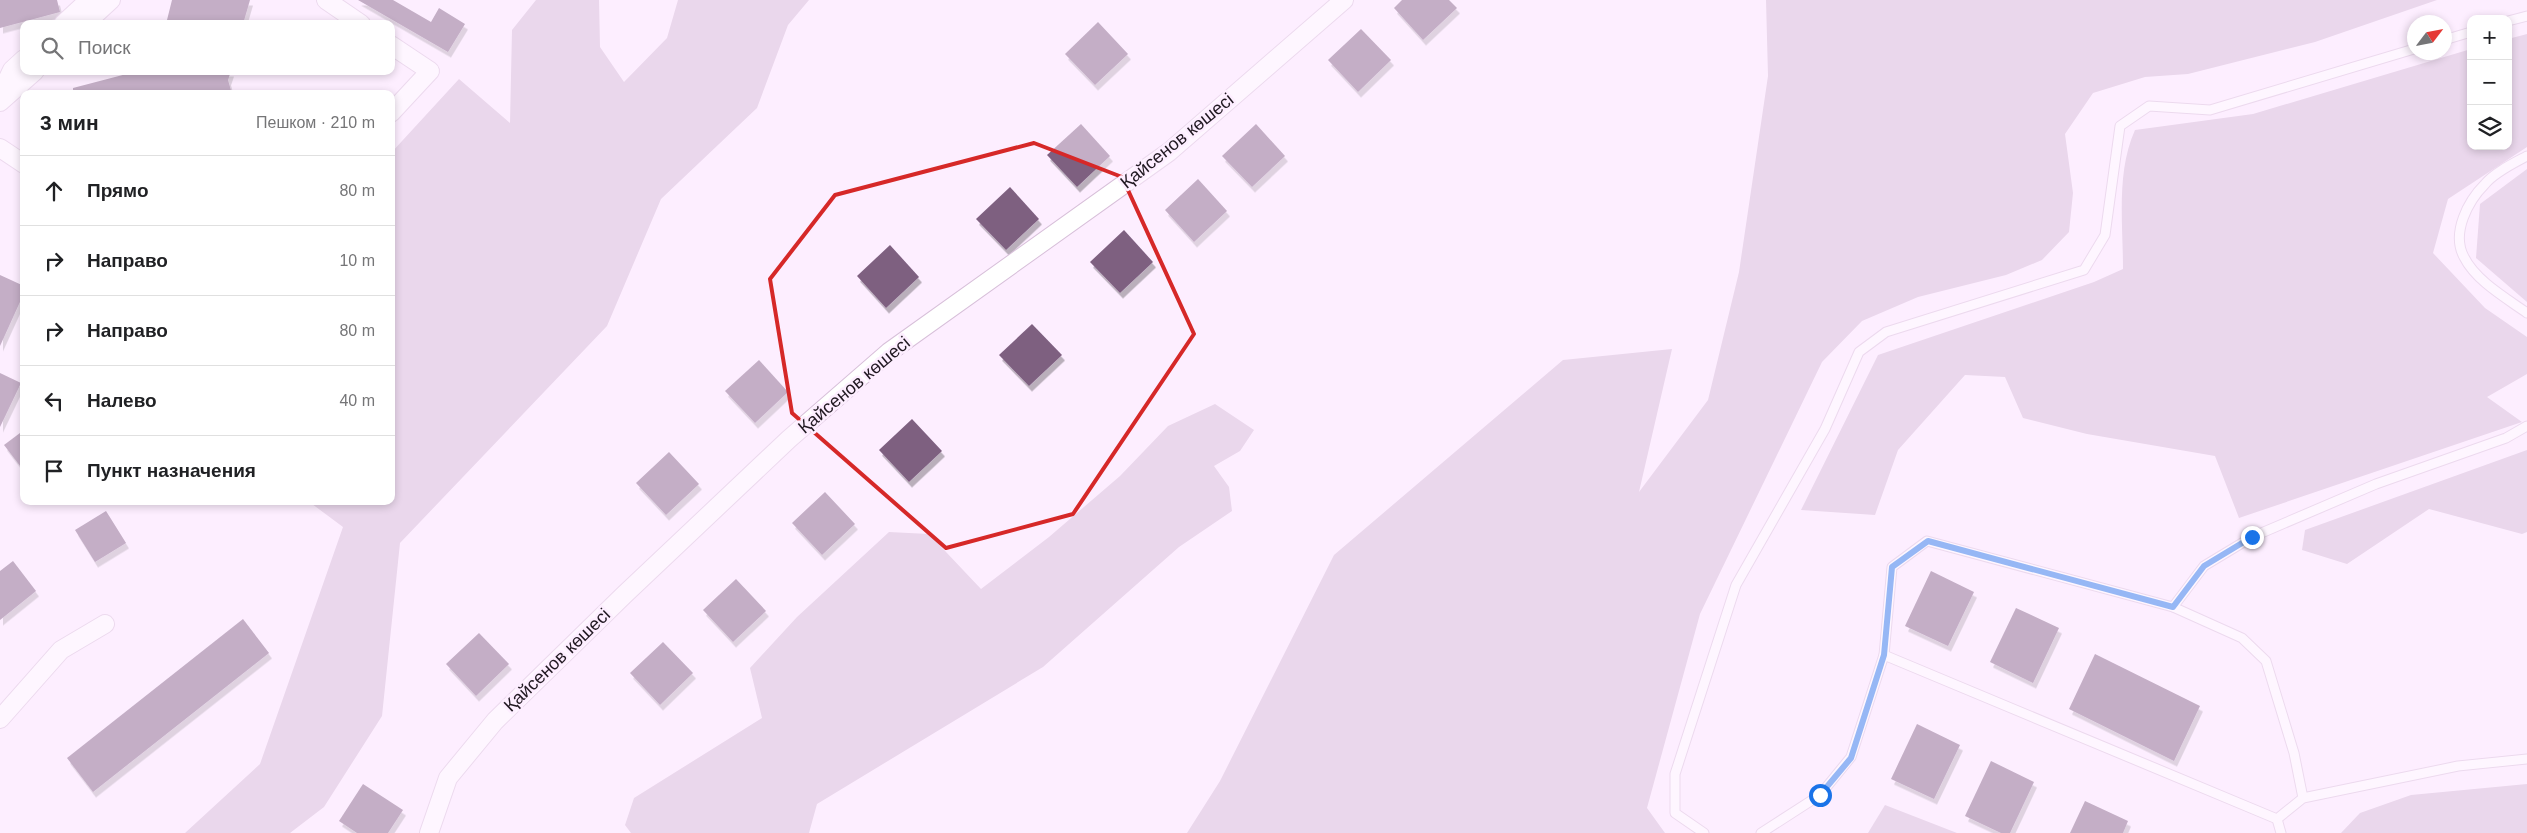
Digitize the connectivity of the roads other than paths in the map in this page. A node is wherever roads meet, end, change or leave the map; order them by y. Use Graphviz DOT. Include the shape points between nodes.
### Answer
graph roads {
  1 [pos="89,0"];
  2 [pos="111,0"];
  3 [pos="326,0"];
  4 [pos="1344,0"];
  5 [pos="2527,16"];
  6 [pos="67,20"];
  7 [pos="89,20"];
  8 [pos="355,20"];
  9 [pos="2512,20"];
  10 [pos="2467,33"];
  11 [pos="2452,38"];
  12 [pos="395,48"];
  13 [pos="2407,50"];
  14 [pos="20,63"];
  15 [pos="30,75"];
  16 [pos="0,95"];
  17 [pos="0,102"];
  18 [pos="395,109"];
  19 [pos="0,148"];
  20 [pos="2527,156"];
  21 [pos="20,161"];
  22 [pos="2527,313"];
  23 [pos="2527,426"];
  24 [pos="2173,607"];
  25 [pos="104,624"];
  26 [pos="1884,655"];
  27 [pos="0,719"];
  28 [pos="2527,759"];
  29 [pos="2303,798"];
  30 [pos="2277,819"];
  31 [pos="429,833"];
  32 [pos="1704,833"];
  33 [pos="1761,833"];
  34 [pos="2281,833"];
  1 -- 6 [label="street"];
  2 -- 7 [label="street"];
  3 -- 8 [label="street"];
  4 -- 31 [label="street, Қайсенов көшесі" via="1169,152 889,352 789,440 494,721 448,778"];
  5 -- 9 [label="lane"];
  10 -- 11 [label="lane"];
  12 -- 18 [label="street" via="430,71"];
  13 -- 32 [label="lane" via="2210,110 2149,106 2120,126 2105,235 2084,270 1886,332 1860,352 1825,430 1736,585 1675,774 1675,813"];
  14 -- 16 [label="street" via="12,70"];
  15 -- 17 [label="street"];
  19 -- 21 [label="street"];
  20 -- 22 [label="lane" via="2486,182 2468,206 2459,235 2464,257 2488,286"];
  23 -- 24 [label="lane" via="2506,438 2376,484 2252,537 2204,566"];
  24 -- 26 [label="lane" via="1928,541 1892,567"];
  24 -- 29 [label="lane" via="2242,638 2266,661 2294,753"];
  25 -- 27 [label="street" via="61,650"];
  26 -- 30 [label="lane"];
  26 -- 33 [label="lane" via="1851,758 1820,795"];
  28 -- 29 [label="lane" via="2458,766"];
  29 -- 30 [label="lane"];
  30 -- 34 [label="lane"];
}
